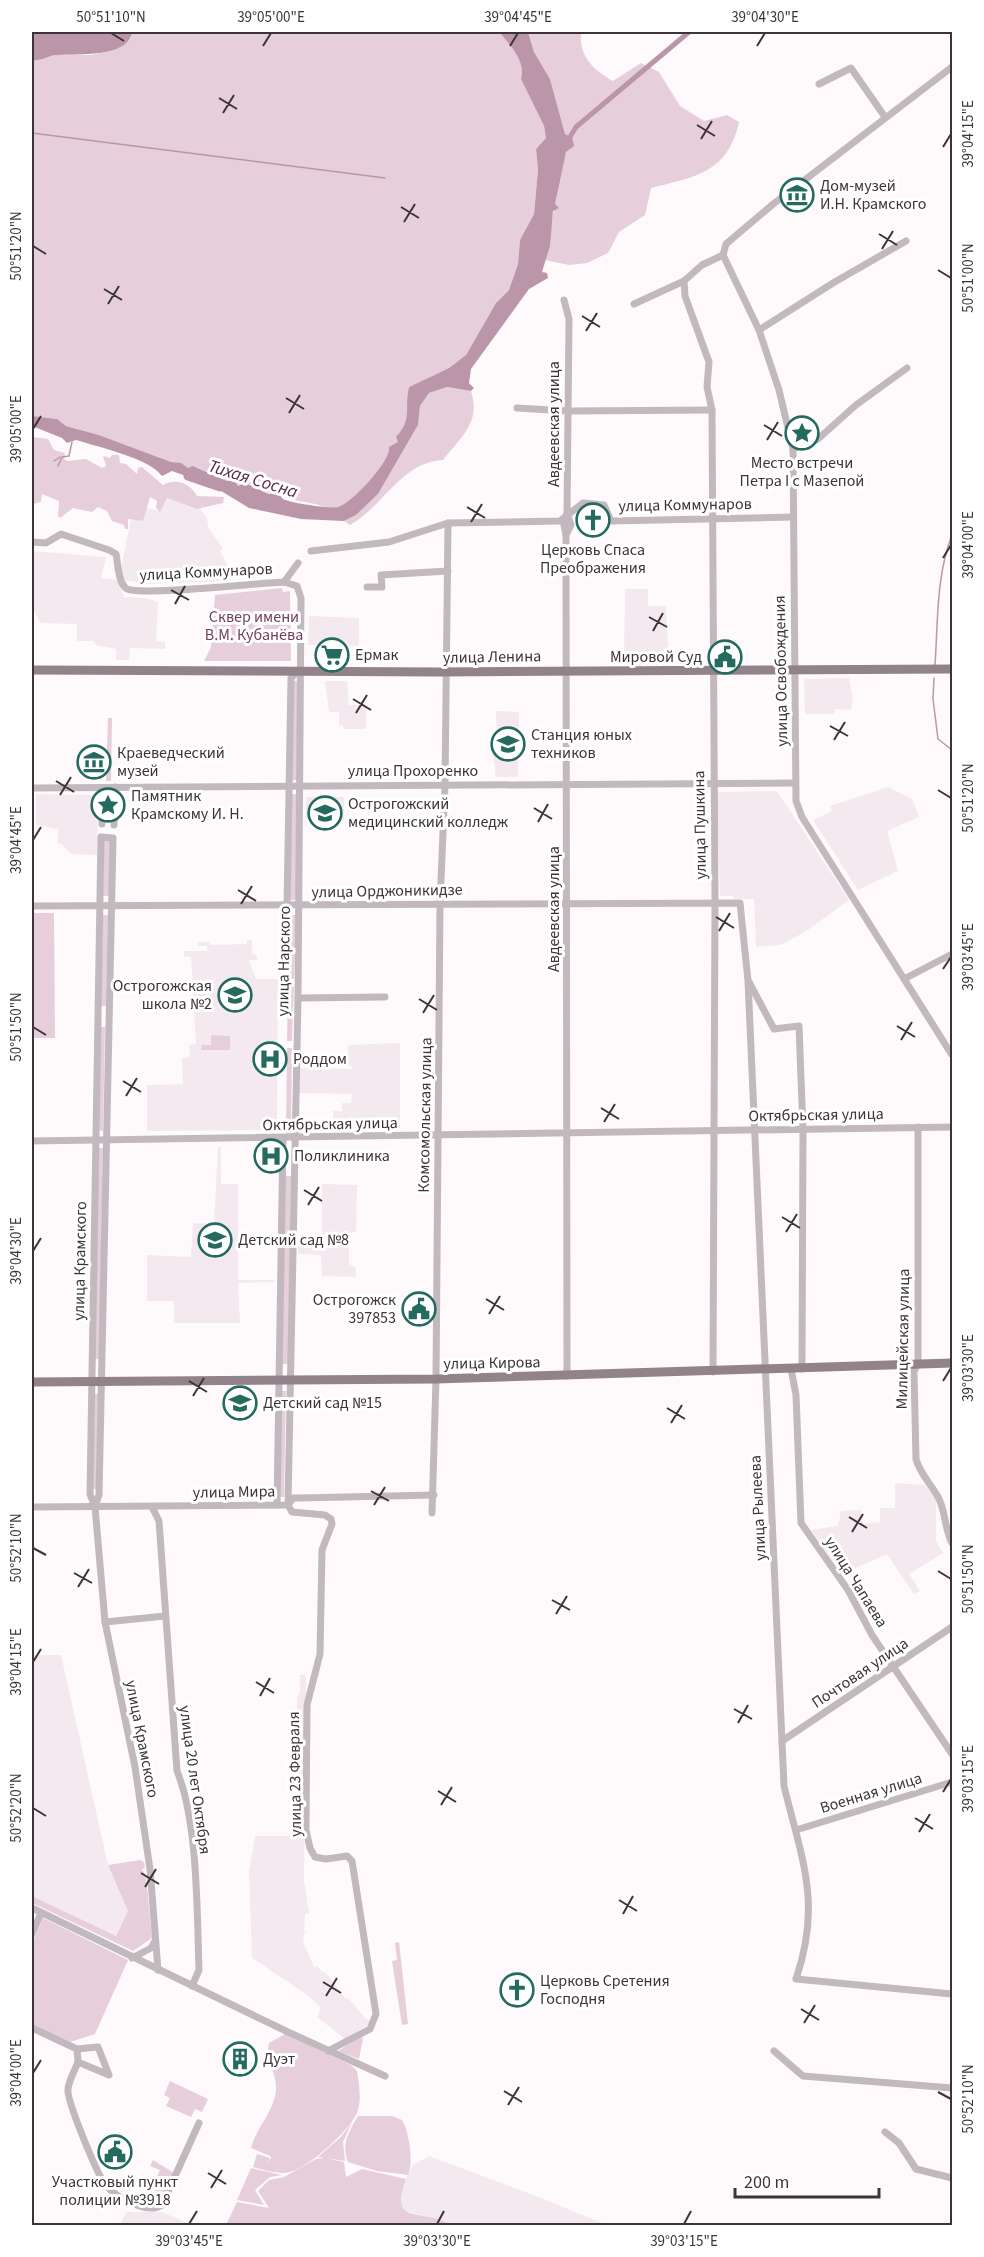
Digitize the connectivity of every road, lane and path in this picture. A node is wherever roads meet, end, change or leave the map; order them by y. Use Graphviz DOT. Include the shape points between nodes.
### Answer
graph roads {
  1 [pos="952,67"];
  2 [pos="819,84"];
  3 [pos="885,117"];
  4 [pos="906,241"];
  5 [pos="723,255"];
  6 [pos="684,281"];
  7 [pos="564,300"];
  8 [pos="634,304"];
  9 [pos="759,330"];
  10 [pos="907,368"];
  11 [pos="518,408"];
  12 [pos="712,410"];
  13 [pos="568,411"];
  14 [pos="794,449"];
  15 [pos="567,514"];
  16 [pos="793,517"];
  17 [pos="712,519"];
  18 [pos="448,523"];
  19 [pos="32,542"];
  20 [pos="311,551"];
  21 [pos="298,563"];
  22 [pos="447,572"];
  23 [pos="284,582"];
  24 [pos="367,587"];
  25 [pos="950,669"];
  26 [pos="32,670"];
  27 [pos="299,670"];
  28 [pos="794,670"];
  29 [pos="567,671"];
  30 [pos="712,671"];
  31 [pos="446,672"];
  32 [pos="795,783"];
  33 [pos="567,784"];
  34 [pos="445,785"];
  35 [pos="713,785"];
  36 [pos="289,786"];
  37 [pos="300,786"];
  38 [pos="32,788"];
  39 [pos="102,788"];
  40 [pos="115,788"];
  41 [pos="102,824"];
  42 [pos="114,825"];
  43 [pos="715,902"];
  44 [pos="440,904"];
  45 [pos="567,904"];
  46 [pos="741,905"];
  47 [pos="32,906"];
  48 [pos="101,906"];
  49 [pos="111,906"];
  50 [pos="287,906"];
  51 [pos="298,906"];
  52 [pos="952,954"];
  53 [pos="904,979"];
  54 [pos="748,981"];
  55 [pos="385,997"];
  56 [pos="298,998"];
  57 [pos="99,1014"];
  58 [pos="109,1014"];
  59 [pos="952,1055"];
  60 [pos="918,1127"];
  61 [pos="952,1128"];
  62 [pos="753,1129"];
  63 [pos="713,1130"];
  64 [pos="802,1130"];
  65 [pos="569,1132"];
  66 [pos="439,1135"];
  67 [pos="283,1138"];
  68 [pos="294,1138"];
  69 [pos="96,1140"];
  70 [pos="106,1140"];
  71 [pos="32,1141"];
  72 [pos="918,1364"];
  73 [pos="952,1364"];
  74 [pos="791,1369"];
  75 [pos="802,1369"];
  76 [pos="765,1370"];
  77 [pos="713,1372"];
  78 [pos="567,1376"];
  79 [pos="291,1379"];
  80 [pos="436,1379"];
  81 [pos="277,1380"];
  82 [pos="92,1381"];
  83 [pos="103,1381"];
  84 [pos="32,1382"];
  85 [pos="434,1495"];
  86 [pos="288,1504"];
  87 [pos="277,1505"];
  88 [pos="32,1507"];
  89 [pos="94,1507"];
  90 [pos="152,1507"];
  91 [pos="432,1514"];
  92 [pos="952,1543"];
  93 [pos="165,1616"];
  94 [pos="105,1622"];
  95 [pos="952,1627"];
  96 [pos="894,1668"];
  97 [pos="782,1741"];
  98 [pos="952,1754"];
  99 [pos="952,1782"];
  100 [pos="796,1830"];
  101 [pos="32,1908"];
  102 [pos="41,1913"];
  103 [pos="32,1934"];
  104 [pos="155,1941"];
  105 [pos="132,1958"];
  106 [pos="158,1970"];
  107 [pos="192,1986"];
  108 [pos="952,1988"];
  109 [pos="949,1993"];
  110 [pos="32,2028"];
  111 [pos="77,2049"];
  112 [pos="328,2051"];
  113 [pos="774,2051"];
  114 [pos="78,2062"];
  115 [pos="385,2076"];
  116 [pos="952,2088"];
  117 [pos="199,2123"];
  118 [pos="885,2132"];
  119 [pos="952,2178"];
  1 -- 3 [label="street"];
  2 -- 3 [label="street" via="852,68"];
  3 -- 5 [label="street" via="735,236 726,244"];
  4 -- 9 [label="street"];
  5 -- 6 [label="street" via="702,265"];
  5 -- 9 [label="street, улица Освобождения"];
  6 -- 8 [label="street"];
  6 -- 12 [label="street, улица Пушкина" via="685,296 709,362"];
  7 -- 13 [label="street, Авдеевская улица" via="569,319"];
  9 -- 14 [label="street, улица Освобождения"];
  10 -- 14 [label="street" via="818,439"];
  11 -- 13 [label="street"];
  12 -- 13 [label="street"];
  12 -- 17 [label="street, улица Пушкина"];
  13 -- 15 [label="street, Авдеевская улица"];
  14 -- 16 [label="street, улица Освобождения"];
  15 -- 17 [label="street, улица Коммунаров" via="577,505 590,503 607,507 611,521"];
  15 -- 18 [label="street, улица Коммунаров" via="560,521"];
  15 -- 29 [label="street, Авдеевская улица"];
  16 -- 17 [label="street, улица Коммунаров"];
  16 -- 28 [label="street, улица Освобождения"];
  17 -- 30 [label="street, улица Пушкина"];
  18 -- 20 [label="street, улица Коммунаров" via="389,542"];
  18 -- 22 [label="street, Комсомольская улица"];
  19 -- 23 [label="street, улица Коммунаров" via="46,543 61,534 110,550 116,554 123,584 129,589"];
  21 -- 23 [label="street, улица Коммунаров"];
  22 -- 24 [label="street" via="381,575 381,587"];
  22 -- 31 [label="street, Комсомольская улица"];
  23 -- 27 [label="street, улица Нарского" via="297,586 301,598"];
  25 -- 28 [label="main road, улица Ленина"];
  26 -- 27 [label="main road, улица Ленина"];
  27 -- 31 [label="main road, улица Ленина"];
  27 -- 36 [label="street, улица Нарского" via="291,678"];
  27 -- 37 [label="street, улица Нарского"];
  28 -- 30 [label="main road, улица Ленина"];
  28 -- 32 [label="street, улица Освобождения"];
  29 -- 30 [label="main road, улица Ленина"];
  29 -- 31 [label="main road, улица Ленина"];
  29 -- 33 [label="street, Авдеевская улица"];
  30 -- 35 [label="street, улица Пушкина"];
  31 -- 34 [label="street, Комсомольская улица"];
  32 -- 35 [label="street, улица Прохоренко"];
  32 -- 53 [label="street, улица Освобождения" via="802,817"];
  33 -- 34 [label="street, улица Прохоренко"];
  33 -- 35 [label="street, улица Прохоренко"];
  33 -- 45 [label="street, Авдеевская улица"];
  34 -- 37 [label="street, улица Прохоренко"];
  34 -- 44 [label="street, Комсомольская улица"];
  35 -- 43 [label="street, улица Пушкина"];
  36 -- 37 [label="street, улица Прохоренко"];
  36 -- 40 [label="street, улица Прохоренко"];
  36 -- 50 [label="street, улица Нарского"];
  37 -- 51 [label="street, улица Нарского"];
  38 -- 39 [label="street, улица Прохоренко"];
  39 -- 40 [label="street, улица Прохоренко"];
  39 -- 41 [label="street"];
  40 -- 42 [label="street"];
  43 -- 45 [label="street, улица Орджоникидзе"];
  43 -- 46 [label="street, улица Орджоникидзе"];
  43 -- 63 [label="street, улица Пушкина"];
  44 -- 45 [label="street, улица Орджоникидзе"];
  44 -- 51 [label="street, улица Орджоникидзе"];
  44 -- 66 [label="street, Комсомольская улица"];
  45 -- 65 [label="street, Авдеевская улица"];
  46 -- 54 [label="street, улица Рылеева"];
  47 -- 48 [label="street, улица Орджоникидзе"];
  48 -- 49 [label="street, улица Орджоникидзе"];
  48 -- 49 [label="street, улица Крамского" via="101,837 113,838"];
  48 -- 57 [label="street, улица Крамского"];
  49 -- 50 [label="street, улица Орджоникидзе"];
  49 -- 58 [label="street, улица Крамского"];
  50 -- 51 [label="street, улица Орджоникидзе"];
  51 -- 56 [label="street, улица Нарского"];
  52 -- 53 [label="street"];
  53 -- 59 [label="street, улица Освобождения"];
  54 -- 62 [label="street, улица Рылеева"];
  54 -- 64 [label="street" via="774,1029 799,1026"];
  55 -- 56 [label="street"];
  56 -- 68 [label="street, улица Нарского"];
  57 -- 58 [label="street"];
  57 -- 69 [label="street, улица Крамского"];
  58 -- 70 [label="street, улица Крамского"];
  60 -- 61 [label="street, Октябрьская улица"];
  60 -- 64 [label="street, Октябрьская улица"];
  60 -- 72 [label="street, Милицейская улица"];
  62 -- 63 [label="street, Октябрьская улица"];
  62 -- 64 [label="street, Октябрьская улица"];
  62 -- 76 [label="street, улица Рылеева"];
  63 -- 65 [label="street, Октябрьская улица"];
  63 -- 77 [label="street, улица Пушкина"];
  64 -- 75 [label="street"];
  65 -- 66 [label="street, Октябрьская улица"];
  65 -- 78 [label="street, Авдеевская улица"];
  66 -- 68 [label="street, Октябрьская улица"];
  66 -- 80 [label="street, Комсомольская улица"];
  67 -- 68 [label="street, Октябрьская улица"];
  67 -- 70 [label="street, Октябрьская улица"];
  67 -- 81 [label="street"];
  68 -- 79 [label="street, улица Нарского"];
  69 -- 70 [label="street, Октябрьская улица"];
  69 -- 71 [label="street, Октябрьская улица"];
  69 -- 82 [label="street, улица Крамского"];
  70 -- 83 [label="street, улица Крамского"];
  72 -- 73 [label="main road, улица Кирова"];
  72 -- 75 [label="main road, улица Кирова"];
  72 -- 92 [label="street, Милицейская улица" via="914,1367 916,1459 939,1498"];
  74 -- 75 [label="main road, улица Кирова"];
  74 -- 76 [label="main road, улица Кирова"];
  74 -- 96 [label="street, улица Чапаева" via="796,1395 801,1523 848,1590"];
  76 -- 77 [label="main road, улица Кирова"];
  76 -- 97 [label="street, улица Рылеева"];
  77 -- 78 [label="main road, улица Кирова"];
  78 -- 80 [label="main road, улица Кирова"];
  79 -- 80 [label="main road, улица Кирова"];
  79 -- 81 [label="main road, улица Кирова"];
  79 -- 86 [label="street, улица Нарского"];
  80 -- 85 [label="street, Комсомольская улица"];
  81 -- 83 [label="main road, улица Кирова"];
  81 -- 87 [label="street"];
  82 -- 83 [label="main road, улица Кирова"];
  82 -- 84 [label="main road, улица Кирова"];
  82 -- 89 [label="street, улица Крамского" via="90,1494"];
  83 -- 89 [label="street, улица Крамского" via="99,1495"];
  85 -- 86 [label="street, улица Мира" via="293,1498"];
  85 -- 91 [label="street, Комсомольская улица"];
  86 -- 87 [label="street, улица Мира"];
  86 -- 112 [label="street, улица 23 Февраля" via="292,1512 325,1515 332,1524 322,1550 320,1654 307,1705 306,1830 315,1857 348,1856 352,1861 376,2013 370,2029"];
  87 -- 90 [label="street, улица Мира"];
  88 -- 89 [label="street, улица Мира"];
  89 -- 90 [label="street, улица Мира"];
  89 -- 94 [label="street, улица Крамского"];
  90 -- 93 [label="street, улица 20 лет Октября" via="159,1521"];
  93 -- 94 [label="street"];
  93 -- 107 [label="street, улица 20 лет Октября" via="177,1771 190,1829 197,1922 199,1970"];
  94 -- 104 [label="street, улица Крамского" via="135,1767 150,1869"];
  95 -- 96 [label="street, Почтовая улица"];
  96 -- 97 [label="street, Почтовая улица"];
  96 -- 98 [label="street, улица Чапаева"];
  97 -- 100 [label="street, улица Рылеева" via="784,1786"];
  99 -- 100 [label="street, Военная улица"];
  100 -- 109 [label="street, улица Рылеева" via="808,1885 810,1928 796,1980"];
  101 -- 102 [label="street"];
  102 -- 103 [label="street"];
  102 -- 105 [label="street"];
  104 -- 105 [label="street" via="151,1948"];
  104 -- 106 [label="street, улица Крамского"];
  105 -- 106 [label="street"];
  106 -- 107 [label="street"];
  107 -- 112 [label="street"];
  108 -- 109 [label="street"];
  110 -- 111 [label="street"];
  111 -- 114 [label="street"];
  111 -- 114 [label="street" via="98,2047 109,2075"];
  112 -- 115 [label="street"];
  113 -- 116 [label="street" via="802,2076"];
  114 -- 117 [label="street" via="68,2090 72,2107 100,2176 120,2197 149,2209 162,2205"];
  118 -- 119 [label="street" via="899,2143 916,2169"];
}
